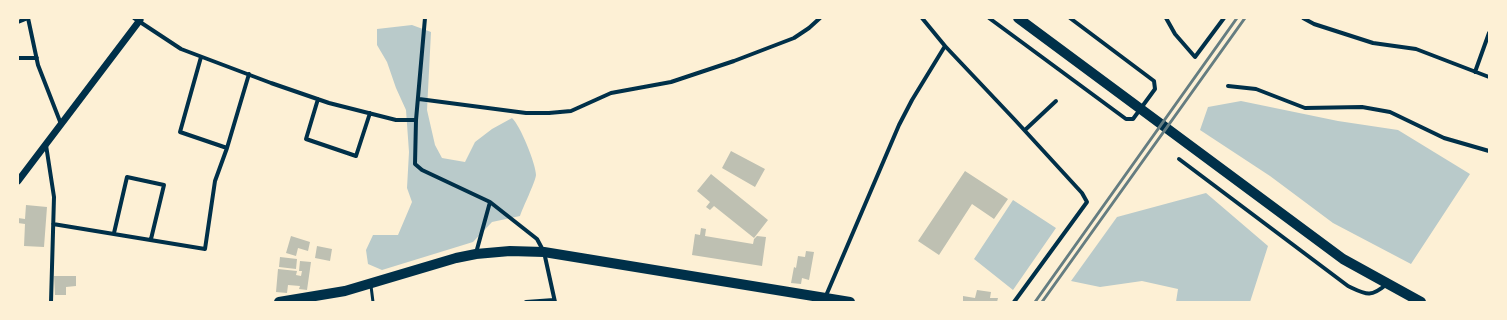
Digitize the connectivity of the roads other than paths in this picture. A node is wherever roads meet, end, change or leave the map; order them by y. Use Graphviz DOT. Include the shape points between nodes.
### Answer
graph roads {
  1 [pos="28,18"];
  2 [pos="424,18"];
  3 [pos="820,18"];
  4 [pos="922,18"];
  5 [pos="989,18"];
  6 [pos="1018,18"];
  7 [pos="1070,18"];
  8 [pos="1166,18"];
  9 [pos="1224,18"];
  10 [pos="1303,18"];
  11 [pos="137,19"];
  12 [pos="18,22"];
  13 [pos="1489,33"];
  14 [pos="945,46"];
  15 [pos="201,57"];
  16 [pos="18,58"];
  17 [pos="37,58"];
  18 [pos="1475,72"];
  19 [pos="249,74"];
  20 [pos="1489,76"];
  21 [pos="1228,86"];
  22 [pos="318,99"];
  23 [pos="419,99"];
  24 [pos="1056,101"];
  25 [pos="370,113"];
  26 [pos="416,120"];
  27 [pos="61,124"];
  28 [pos="1025,130"];
  29 [pos="46,145"];
  30 [pos="227,148"];
  31 [pos="1489,151"];
  32 [pos="1179,159"];
  33 [pos="18,181"];
  34 [pos="490,202"];
  35 [pos="53,224"];
  36 [pos="114,233"];
  37 [pos="151,240"];
  38 [pos="544,252"];
  39 [pos="476,254"];
  40 [pos="370,283"];
  41 [pos="1388,284"];
  42 [pos="325,298"];
  43 [pos="824,298"];
  44 [pos="554,301"];
  45 [pos="51,302"];
  46 [pos="279,302"];
  47 [pos="373,302"];
  48 [pos="526,302"];
  49 [pos="850,302"];
  50 [pos="1014,302"];
  51 [pos="1422,302"];
  1 -- 12 [label="street"];
  1 -- 17 [label="street"];
  2 -- 23 [label="street"];
  3 -- 23 [label="street" via="794,38 734,61 671,82 611,93 571,111 526,113"];
  4 -- 14 [label="street"];
  5 -- 7 [label="street" via="1126,119 1133,119 1155,89 1154,81"];
  6 -- 41 [label="main road" via="1343,259"];
  8 -- 9 [label="street" via="1195,57"];
  10 -- 18 [label="street" via="1373,43 1416,49"];
  11 -- 15 [label="street" via="181,49"];
  11 -- 27 [label="street"];
  13 -- 18 [label="street"];
  14 -- 28 [label="street"];
  14 -- 43 [label="street" via="899,125"];
  15 -- 19 [label="street"];
  15 -- 30 [label="street" via="180,132"];
  16 -- 17 [label="street"];
  17 -- 27 [label="street"];
  18 -- 20 [label="street"];
  19 -- 22 [label="street"];
  19 -- 30 [label="street"];
  21 -- 31 [label="street" via="1256,88 1305,108 1362,107 1390,112 1444,138"];
  22 -- 25 [label="street"];
  22 -- 25 [label="street" via="306,139 356,156"];
  23 -- 26 [label="street"];
  24 -- 28 [label="street"];
  25 -- 26 [label="street" via="396,120"];
  26 -- 34 [label="street" via="415,164 422,170"];
  27 -- 29 [label="street"];
  28 -- 50 [label="street" via="1082,193 1086,202"];
  29 -- 33 [label="street"];
  29 -- 35 [label="street" via="54,197"];
  30 -- 37 [label="street" via="215,181 204,249"];
  32 -- 41 [label="street" via="1348,286 1372,294"];
  34 -- 38 [label="street" via="537,239"];
  34 -- 39 [label="street"];
  35 -- 36 [label="street"];
  35 -- 45 [label="street"];
  36 -- 37 [label="street"];
  36 -- 37 [label="street" via="127,177 164,185"];
  38 -- 39 [label="main road"];
  38 -- 43 [label="main road"];
  38 -- 44 [label="street"];
  39 -- 40 [label="main road"];
  40 -- 42 [label="main road"];
  40 -- 47 [label="lane"];
  41 -- 51 [label="main road"];
  42 -- 46 [label="main road"];
  43 -- 49 [label="main road"];
  44 -- 48 [label="street"];
}
